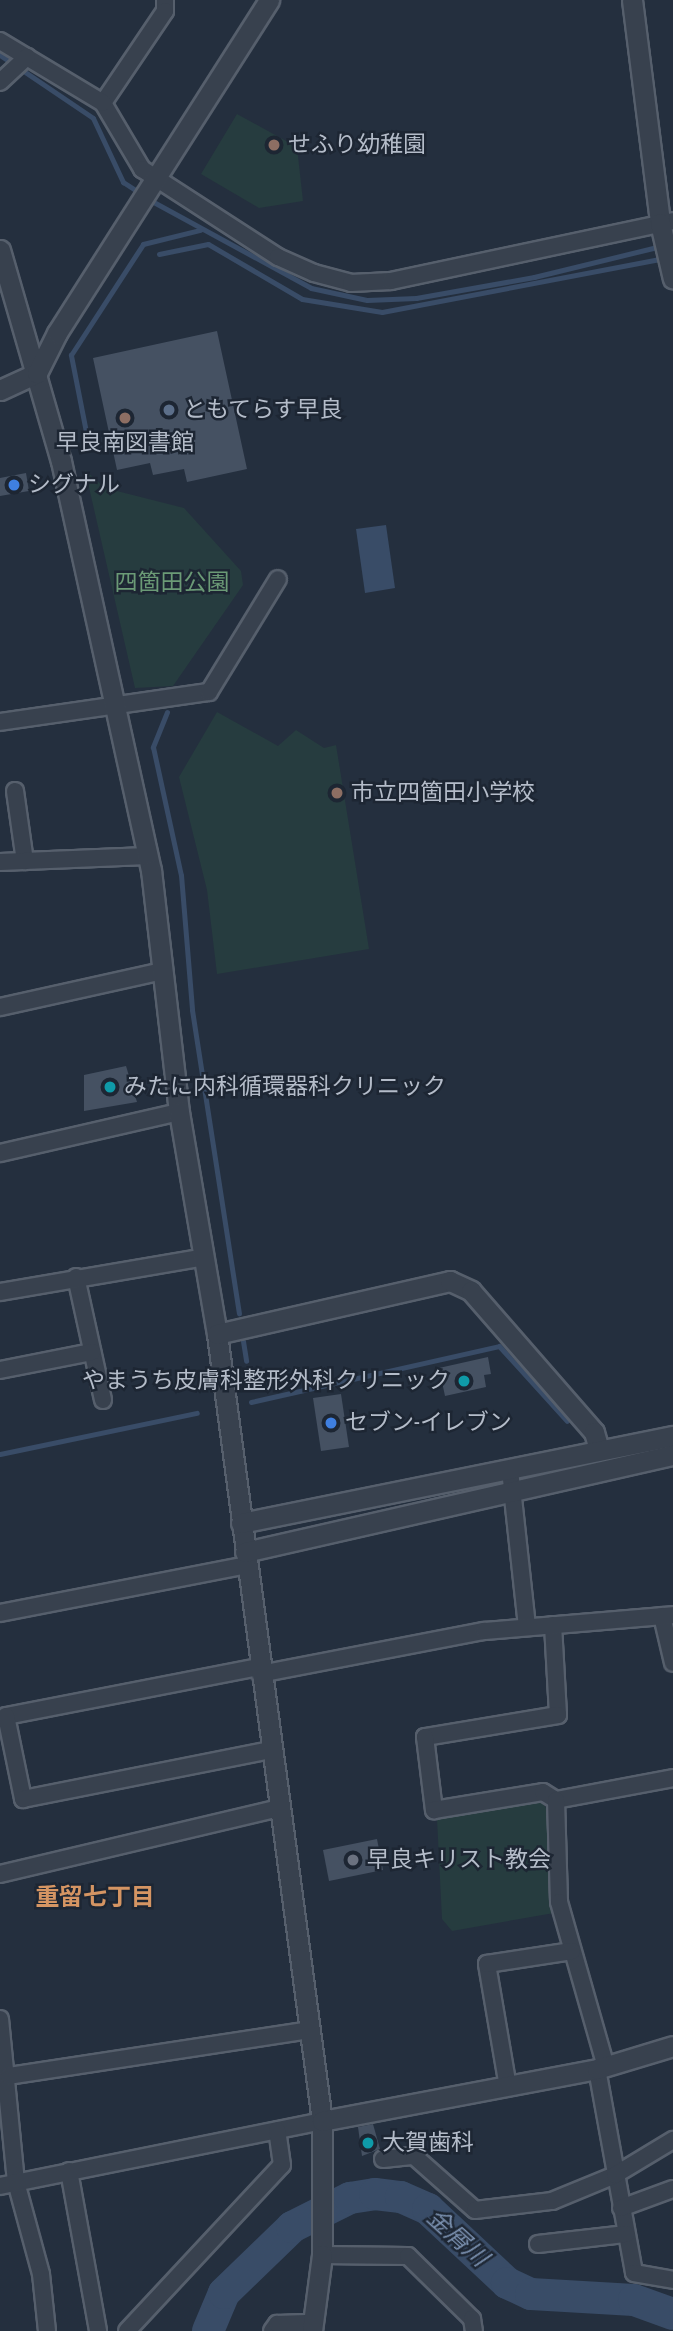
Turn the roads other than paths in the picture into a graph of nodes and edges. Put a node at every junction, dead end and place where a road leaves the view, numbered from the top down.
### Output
1 (165, 0) edge
2 (269, 0) edge
3 (632, 0) edge
4 (0, 41) edge
5 (27, 57) junction
6 (0, 82) edge
7 (103, 103) junction
8 (156, 185) junction
9 (665, 226) edge
10 (1, 258) edge
11 (672, 274) edge
12 (37, 373) junction
13 (0, 390) edge
14 (278, 579) dead end
15 (114, 705) junction
16 (0, 722) edge
17 (15, 791) dead end
18 (148, 856) junction
19 (25, 860) junction
20 (0, 862) edge
21 (162, 971) junction
22 (0, 1007) edge
23 (179, 1112) junction
24 (0, 1153) edge
25 (204, 1257) junction
26 (76, 1278) junction
27 (0, 1292) edge
28 (217, 1334) junction
29 (92, 1352) junction
30 (0, 1370) edge
31 (103, 1400) dead end
32 (673, 1436) edge
33 (599, 1450) junction
34 (673, 1455) edge
35 (510, 1470) junction
36 (512, 1491) junction
37 (241, 1522) junction
38 (245, 1558) junction
39 (0, 1613) edge
40 (668, 1616) edge
41 (552, 1625) junction
42 (527, 1627) junction
43 (673, 1663) edge
44 (260, 1670) junction
45 (271, 1750) junction
46 (673, 1778) edge
47 (556, 1800) junction
48 (279, 1808) junction
49 (0, 1874) edge
50 (572, 1951) junction
51 (0, 2019) edge
52 (309, 2030) junction
53 (673, 2046) edge
54 (601, 2068) junction
55 (9, 2076) junction
56 (508, 2087) junction
57 (322, 2121) junction
58 (277, 2130) junction
59 (673, 2140) edge
60 (383, 2159) dead end
61 (69, 2171) junction
62 (615, 2175) junction
63 (8, 2184) edge
64 (673, 2189) edge
65 (621, 2208) junction
66 (626, 2234) junction
67 (538, 2244) dead end
68 (322, 2255) junction
69 (673, 2280) edge
70 (313, 2327) edge
71 (47, 2331) edge
72 (98, 2331) edge
73 (127, 2331) edge
74 (272, 2331) edge
75 (474, 2331) edge

1 - 7 street
2 - 8 street
3 - 9 street
4 - 5 street
5 - 6 street
5 - 7 street
7 - 8 street
8 - 9 street
8 - 12 street
9 - 11 street
10 - 12 street
12 - 13 street
12 - 15 street
14 - 15 street
15 - 16 street
15 - 18 street
17 - 19 street
18 - 19 street
18 - 21 street
19 - 20 street
21 - 22 street
21 - 23 street
23 - 24 street
23 - 25 street
25 - 26 street
25 - 28 street
26 - 27 street
26 - 29 street
28 - 33 street
28 - 37 street
29 - 30 street
29 - 31 street
32 - 33 street
33 - 35 street
34 - 36 street
35 - 36 street
35 - 37 street
36 - 38 street
36 - 42 street
37 - 38 street
38 - 39 street
38 - 44 street
40 - 41 street
40 - 43 street
41 - 42 street
41 - 47 street
42 - 44 street
44 - 45 street
44 - 45 street
45 - 48 street
46 - 47 street
47 - 50 street
48 - 49 street
48 - 52 street
50 - 54 street
50 - 56 street
51 - 55 street
52 - 55 street
52 - 57 street
53 - 54 street
54 - 56 street
54 - 62 street
55 - 63 street
56 - 57 street
57 - 58 street
57 - 68 street
58 - 61 street
58 - 73 street
59 - 62 street
60 - 62 street
61 - 63 street
61 - 72 street
62 - 65 street
63 - 71 street
64 - 65 street
65 - 66 street
66 - 67 street
66 - 69 street
68 - 70 street
68 - 75 street
70 - 74 street

